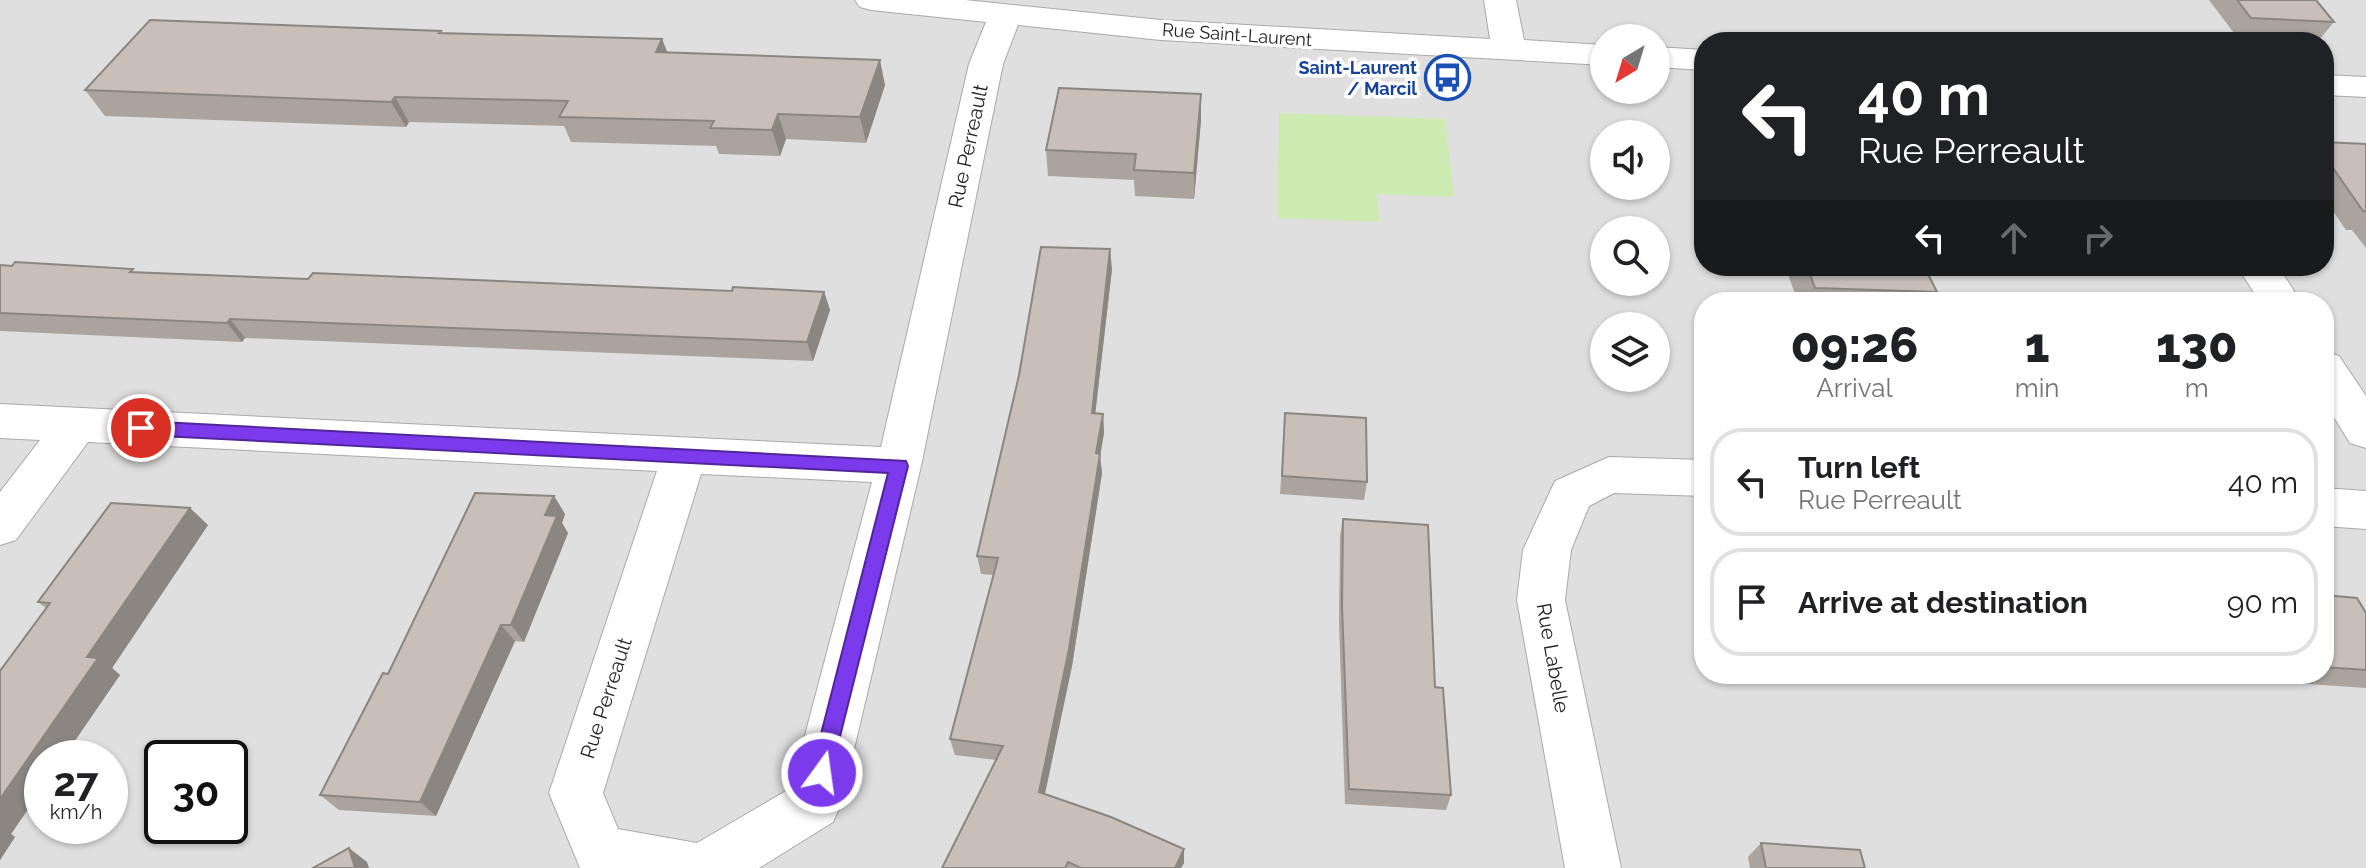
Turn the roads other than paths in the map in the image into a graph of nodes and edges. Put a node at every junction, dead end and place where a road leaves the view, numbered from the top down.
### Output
1 (871, 0) edge
2 (1500, 0) edge
3 (1005, 16) junction
4 (1509, 50) junction
5 (1590, 54) edge
6 (1670, 58) edge
7 (1694, 59) edge
8 (2334, 85) edge
9 (2366, 87) edge
10 (2334, 382) edge
11 (0, 421) edge
12 (77, 425) junction
13 (2366, 431) edge
14 (684, 456) junction
15 (899, 466) junction
16 (1694, 478) edge
17 (2334, 508) edge
18 (2366, 510) edge
19 (0, 526) edge
20 (689, 868) edge
21 (708, 868) edge
22 (1593, 868) edge

1 - 3 street, Rue Saint-Laurent
2 - 4 street
3 - 4 street, Rue Saint-Laurent
3 - 15 street, Rue Perreault
4 - 5 street, Rue Saint-Laurent
6 - 7 street
8 - 9 street
10 - 13 street
11 - 12 street
12 - 14 street
12 - 19 street
14 - 15 street
14 - 20 street, Rue Perreault
15 - 21 street, Rue Perreault
16 - 22 street, Rue Labelle
17 - 18 street

